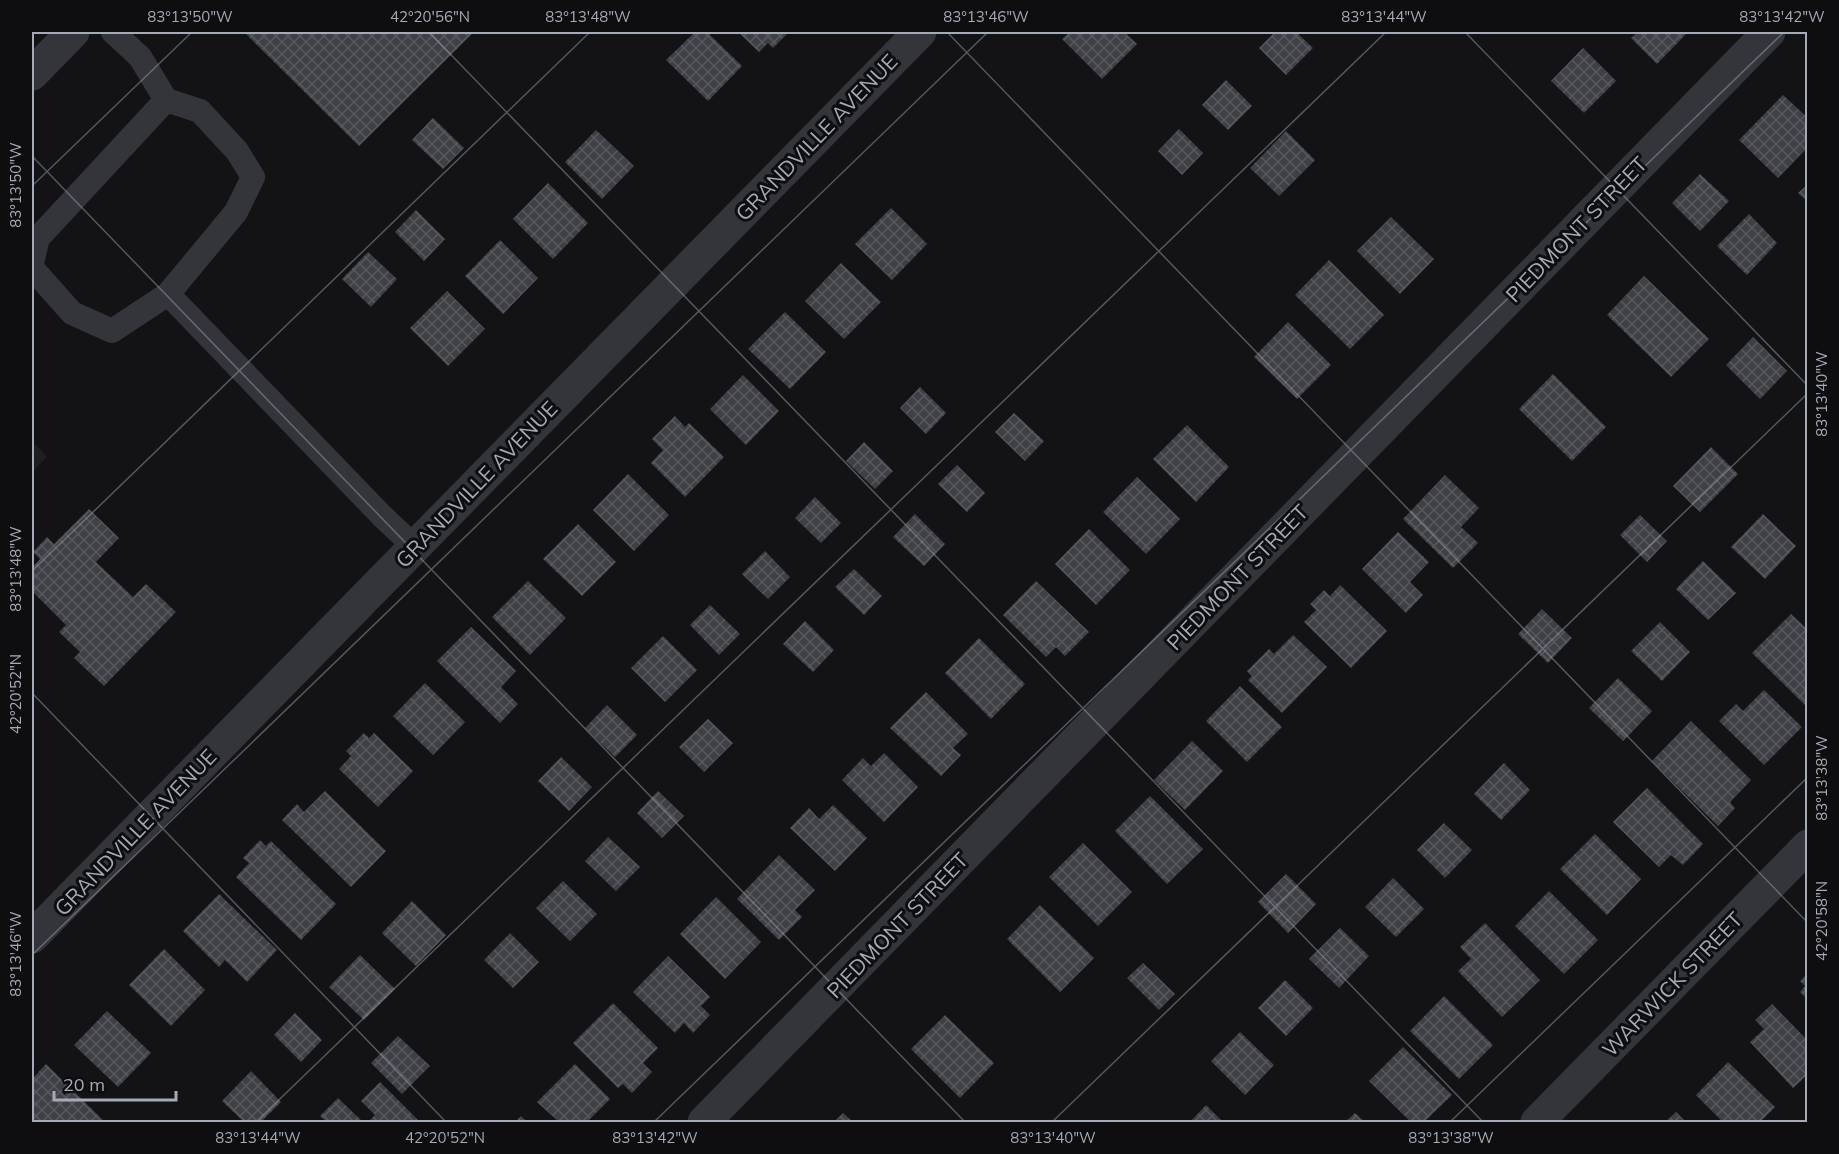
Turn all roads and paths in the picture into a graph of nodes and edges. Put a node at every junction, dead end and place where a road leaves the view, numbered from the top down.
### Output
1 (73, 32) edge
2 (113, 32) edge
3 (920, 32) edge
4 (1769, 32) edge
5 (32, 74) edge
6 (166, 100) junction
7 (35, 234) edge
8 (32, 263) edge
9 (32, 268) edge
10 (168, 294) junction
11 (415, 547) junction
12 (1808, 846) edge
13 (32, 938) edge
14 (704, 1122) edge
15 (1537, 1122) edge

1 - 5 street
2 - 6 lane
3 - 11 street, GRANDVILLE AVENUE
4 - 14 street, PIEDMONT STREET
6 - 7 lane
6 - 10 lane
7 - 8 lane
9 - 10 lane
10 - 11 lane
11 - 13 street, GRANDVILLE AVENUE
12 - 15 street, WARWICK STREET

